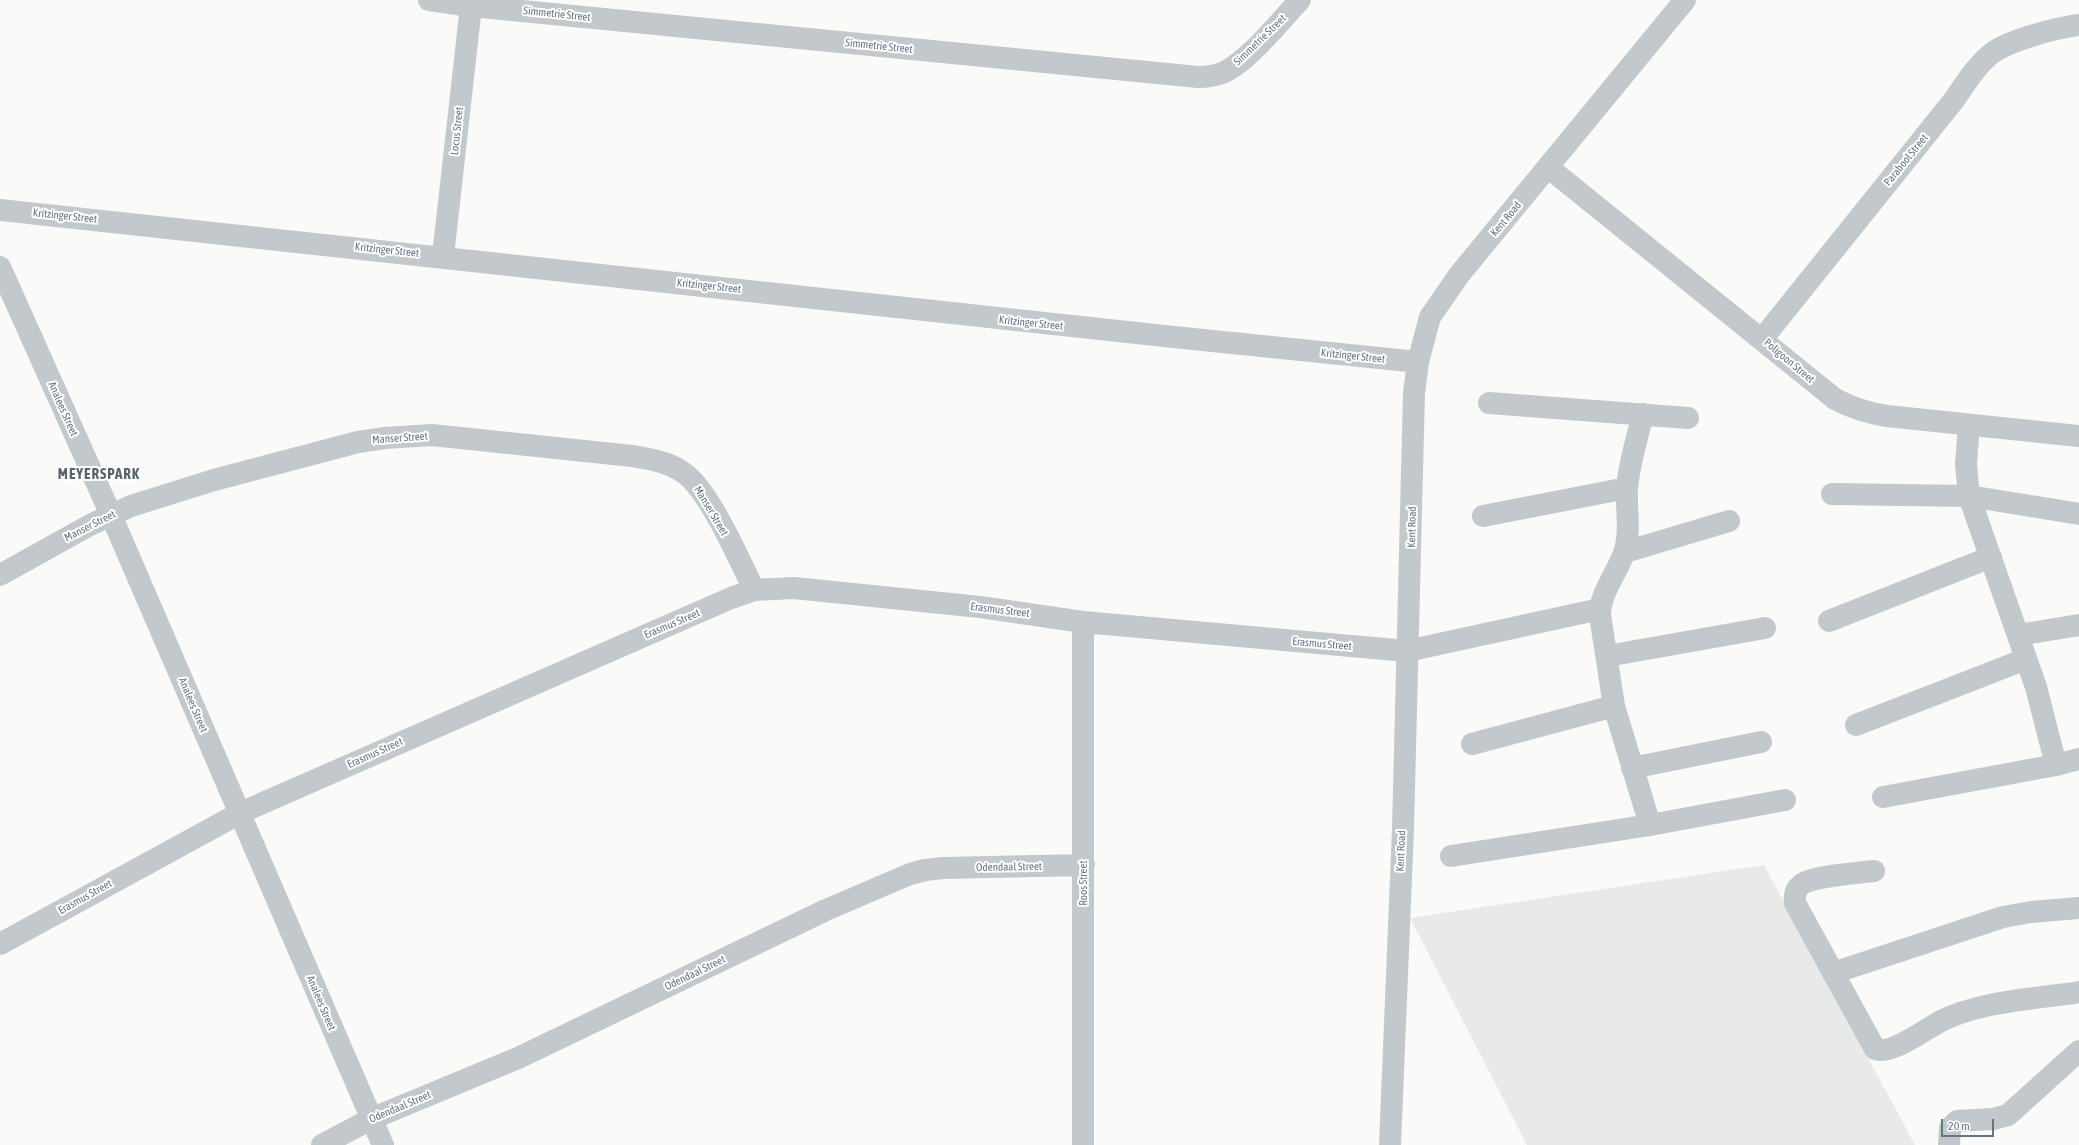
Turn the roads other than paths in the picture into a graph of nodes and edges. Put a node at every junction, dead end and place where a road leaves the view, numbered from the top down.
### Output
1 (429, 0) edge
2 (1300, 0) edge
3 (1685, 0) edge
4 (471, 6) junction
5 (2079, 25) edge
6 (1549, 168) junction
7 (0, 210) edge
8 (443, 256) junction
9 (0, 267) edge
10 (1763, 338) junction
11 (1418, 362) junction
12 (1489, 403) dead end
13 (1643, 414) junction
14 (1688, 418) dead end
15 (1969, 425) junction
16 (2079, 436) edge
17 (1627, 488) junction
18 (1832, 494) dead end
19 (1969, 496) junction
20 (2079, 514) edge
21 (110, 515) junction
22 (1483, 516) dead end
23 (1729, 521) dead end
24 (1624, 552) junction
25 (1991, 557) junction
26 (0, 575) edge
27 (754, 590) junction
28 (1600, 609) junction
29 (1828, 621) dead end
30 (1083, 622) junction
31 (2079, 625) edge
32 (1765, 628) dead end
33 (2018, 635) junction
34 (1407, 651) junction
35 (1607, 656) junction
36 (2026, 658) junction
37 (1614, 706) junction
38 (1856, 725) dead end
39 (1761, 742) dead end
40 (1472, 744) dead end
41 (2079, 759) edge
42 (2056, 765) junction
43 (1632, 768) junction
44 (1883, 797) dead end
45 (1785, 800) dead end
46 (240, 813) junction
47 (1650, 825) junction
48 (1451, 856) dead end
49 (1084, 865) junction
50 (1874, 871) dead end
51 (2079, 908) edge
52 (0, 944) edge
53 (1833, 973) junction
54 (2079, 992) edge
55 (2079, 1051) edge
56 (371, 1119) junction
57 (322, 1145) edge
58 (383, 1145) edge
59 (1083, 1145) edge
60 (1390, 1145) edge
61 (1949, 1145) edge

1 - 4 street, Simmetrie Street
2 - 4 street, Simmetrie Street
3 - 6 street, Kent Road
4 - 8 street, Locus Street
5 - 10 street, Parabool Street
6 - 10 street, Poligoon Street
6 - 11 street, Kent Road
7 - 8 street, Kritzinger Street
8 - 11 street, Kritzinger Street
9 - 21 street, Analees Street
10 - 15 street, Poligoon Street
11 - 34 street, Kent Road
12 - 13 street
13 - 14 street
13 - 17 street
15 - 16 street, Poligoon Street
15 - 19 street
17 - 22 street
17 - 24 street
18 - 19 street
19 - 20 street
19 - 25 street
21 - 26 street, Manser Street
21 - 27 street, Manser Street
21 - 46 street, Analees Street
23 - 24 street
24 - 28 street
25 - 29 street
25 - 33 street
27 - 30 street, Erasmus Street
27 - 46 street, Erasmus Street
28 - 34 street, Erasmus Street
28 - 35 street
30 - 34 street, Erasmus Street
30 - 49 street, Roos Street
31 - 33 street
32 - 35 street
33 - 36 street
34 - 60 street, Kent Road
35 - 37 street
36 - 38 street
36 - 42 street
37 - 40 street
37 - 43 street
39 - 43 street
41 - 42 street
42 - 44 street
43 - 47 street
45 - 47 street
46 - 52 street, Erasmus Street
46 - 56 street, Analees Street
47 - 48 street
49 - 56 street, Odendaal Street
49 - 59 street, Roos Street
50 - 53 street
51 - 53 street
53 - 54 street
55 - 61 street
56 - 57 street, Odendaal Street
56 - 58 street, Analees Street

